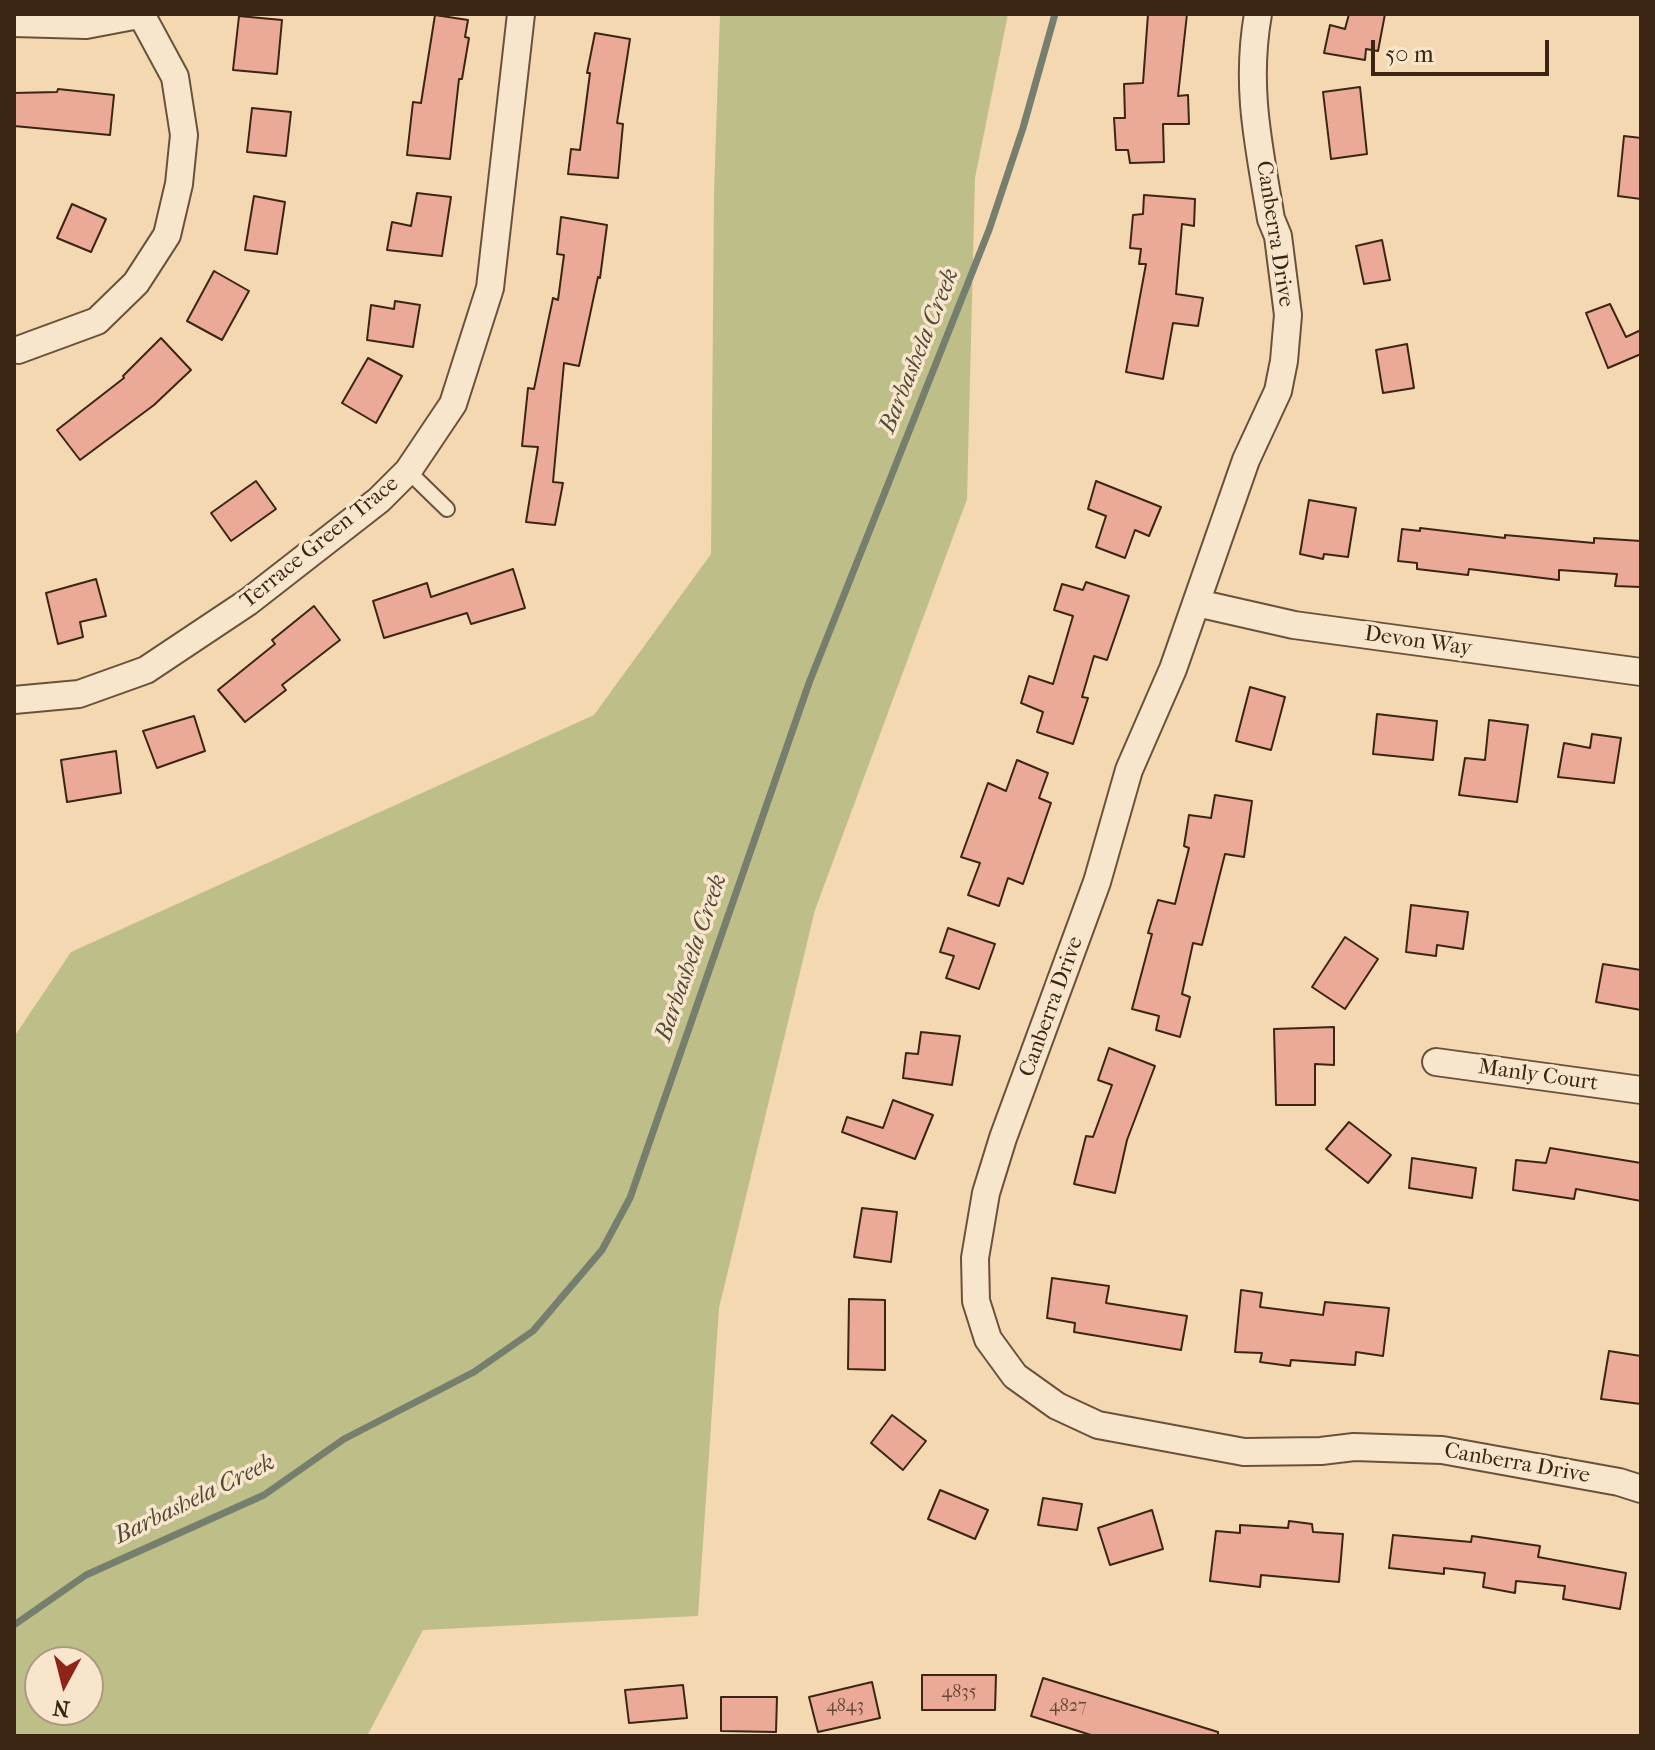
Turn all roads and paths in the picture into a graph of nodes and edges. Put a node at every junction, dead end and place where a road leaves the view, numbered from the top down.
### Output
1 (521, 14) edge
2 (1258, 14) edge
3 (143, 15) edge
4 (14, 23) edge
5 (18, 350) dead end
6 (408, 471) junction
7 (447, 509) dead end
8 (1197, 603) junction
9 (1641, 672) edge
10 (14, 700) edge
11 (1436, 1062) dead end
12 (1641, 1090) edge
13 (1641, 1489) edge

1 - 6 street, Terrace Green Trace
2 - 8 street, Canberra Drive
3 - 4 street
3 - 5 street
6 - 7 lane
6 - 10 street, Terrace Green Trace
8 - 9 street, Devon Way
8 - 13 street, Canberra Drive
11 - 12 street, Manly Court

